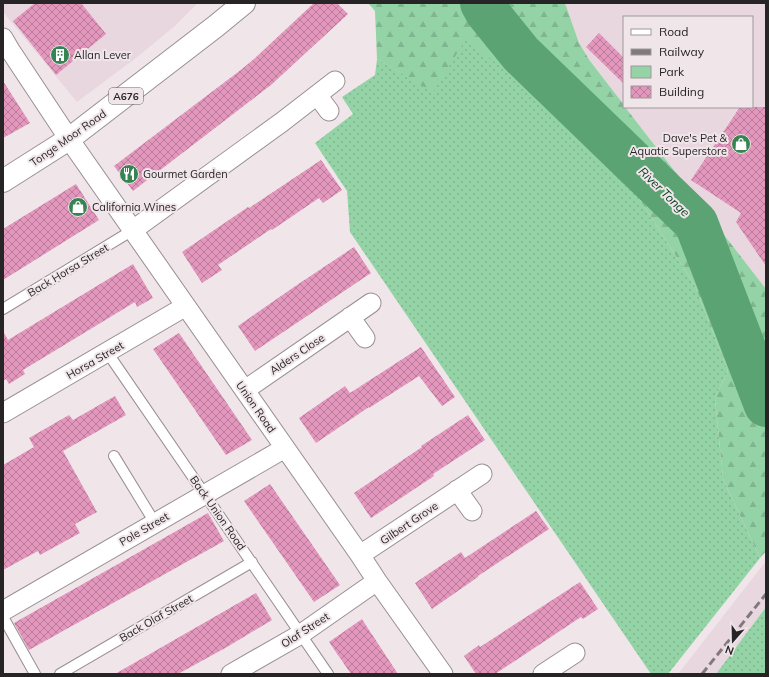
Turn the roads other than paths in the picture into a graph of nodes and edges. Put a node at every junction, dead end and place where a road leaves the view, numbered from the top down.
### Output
1 (244, 3) edge
2 (5, 47) edge
3 (335, 81) dead end
4 (317, 96) junction
5 (329, 111) dead end
6 (69, 139) junction
7 (3, 181) edge
8 (132, 230) junction
9 (371, 303) dead end
10 (186, 306) junction
11 (3, 309) edge
12 (350, 317) junction
13 (365, 338) dead end
14 (107, 352) junction
15 (245, 390) junction
16 (6, 409) edge
17 (285, 448) junction
18 (114, 456) dead end
19 (482, 474) dead end
20 (457, 490) junction
21 (205, 494) junction
22 (472, 511) dead end
23 (156, 522) junction
24 (360, 555) junction
25 (252, 562) junction
26 (376, 581) junction
27 (3, 611) edge
28 (3, 617) edge
29 (301, 634) junction
30 (575, 653) dead end
31 (562, 669) edge
32 (35, 674) edge
33 (60, 674) edge
34 (231, 674) edge
35 (328, 674) edge
36 (443, 674) edge
37 (543, 674) edge

1 - 6 main road, Tonge Moor Road / A676
2 - 6 street, Union Road
3 - 4 street
4 - 5 street
4 - 8 street
6 - 7 main road, Tonge Moor Road / A676
6 - 8 street, Union Road
8 - 10 street, Union Road
8 - 11 lane, Back Horsa Street
9 - 12 street, Alders Close
10 - 14 street, Horsa Street
10 - 15 street, Union Road
12 - 13 street
12 - 15 street, Alders Close
14 - 16 street, Horsa Street
14 - 21 lane, Back Union Road
15 - 17 street, Union Road
17 - 21 street, Pole Street
17 - 24 street, Union Road
18 - 23 lane
19 - 20 street, Gilbert Grove
20 - 22 street
20 - 24 street, Gilbert Grove
21 - 23 street, Pole Street
21 - 25 lane, Back Union Road
23 - 27 street, Pole Street
24 - 26 street, Union Road
25 - 29 lane, Back Union Road
25 - 33 lane, Back Olaf Street
26 - 29 street, Olaf Street
26 - 36 street, Union Road
28 - 32 lane
29 - 34 street, Olaf Street
29 - 35 lane, Back Union Road
30 - 31 street
31 - 37 street

